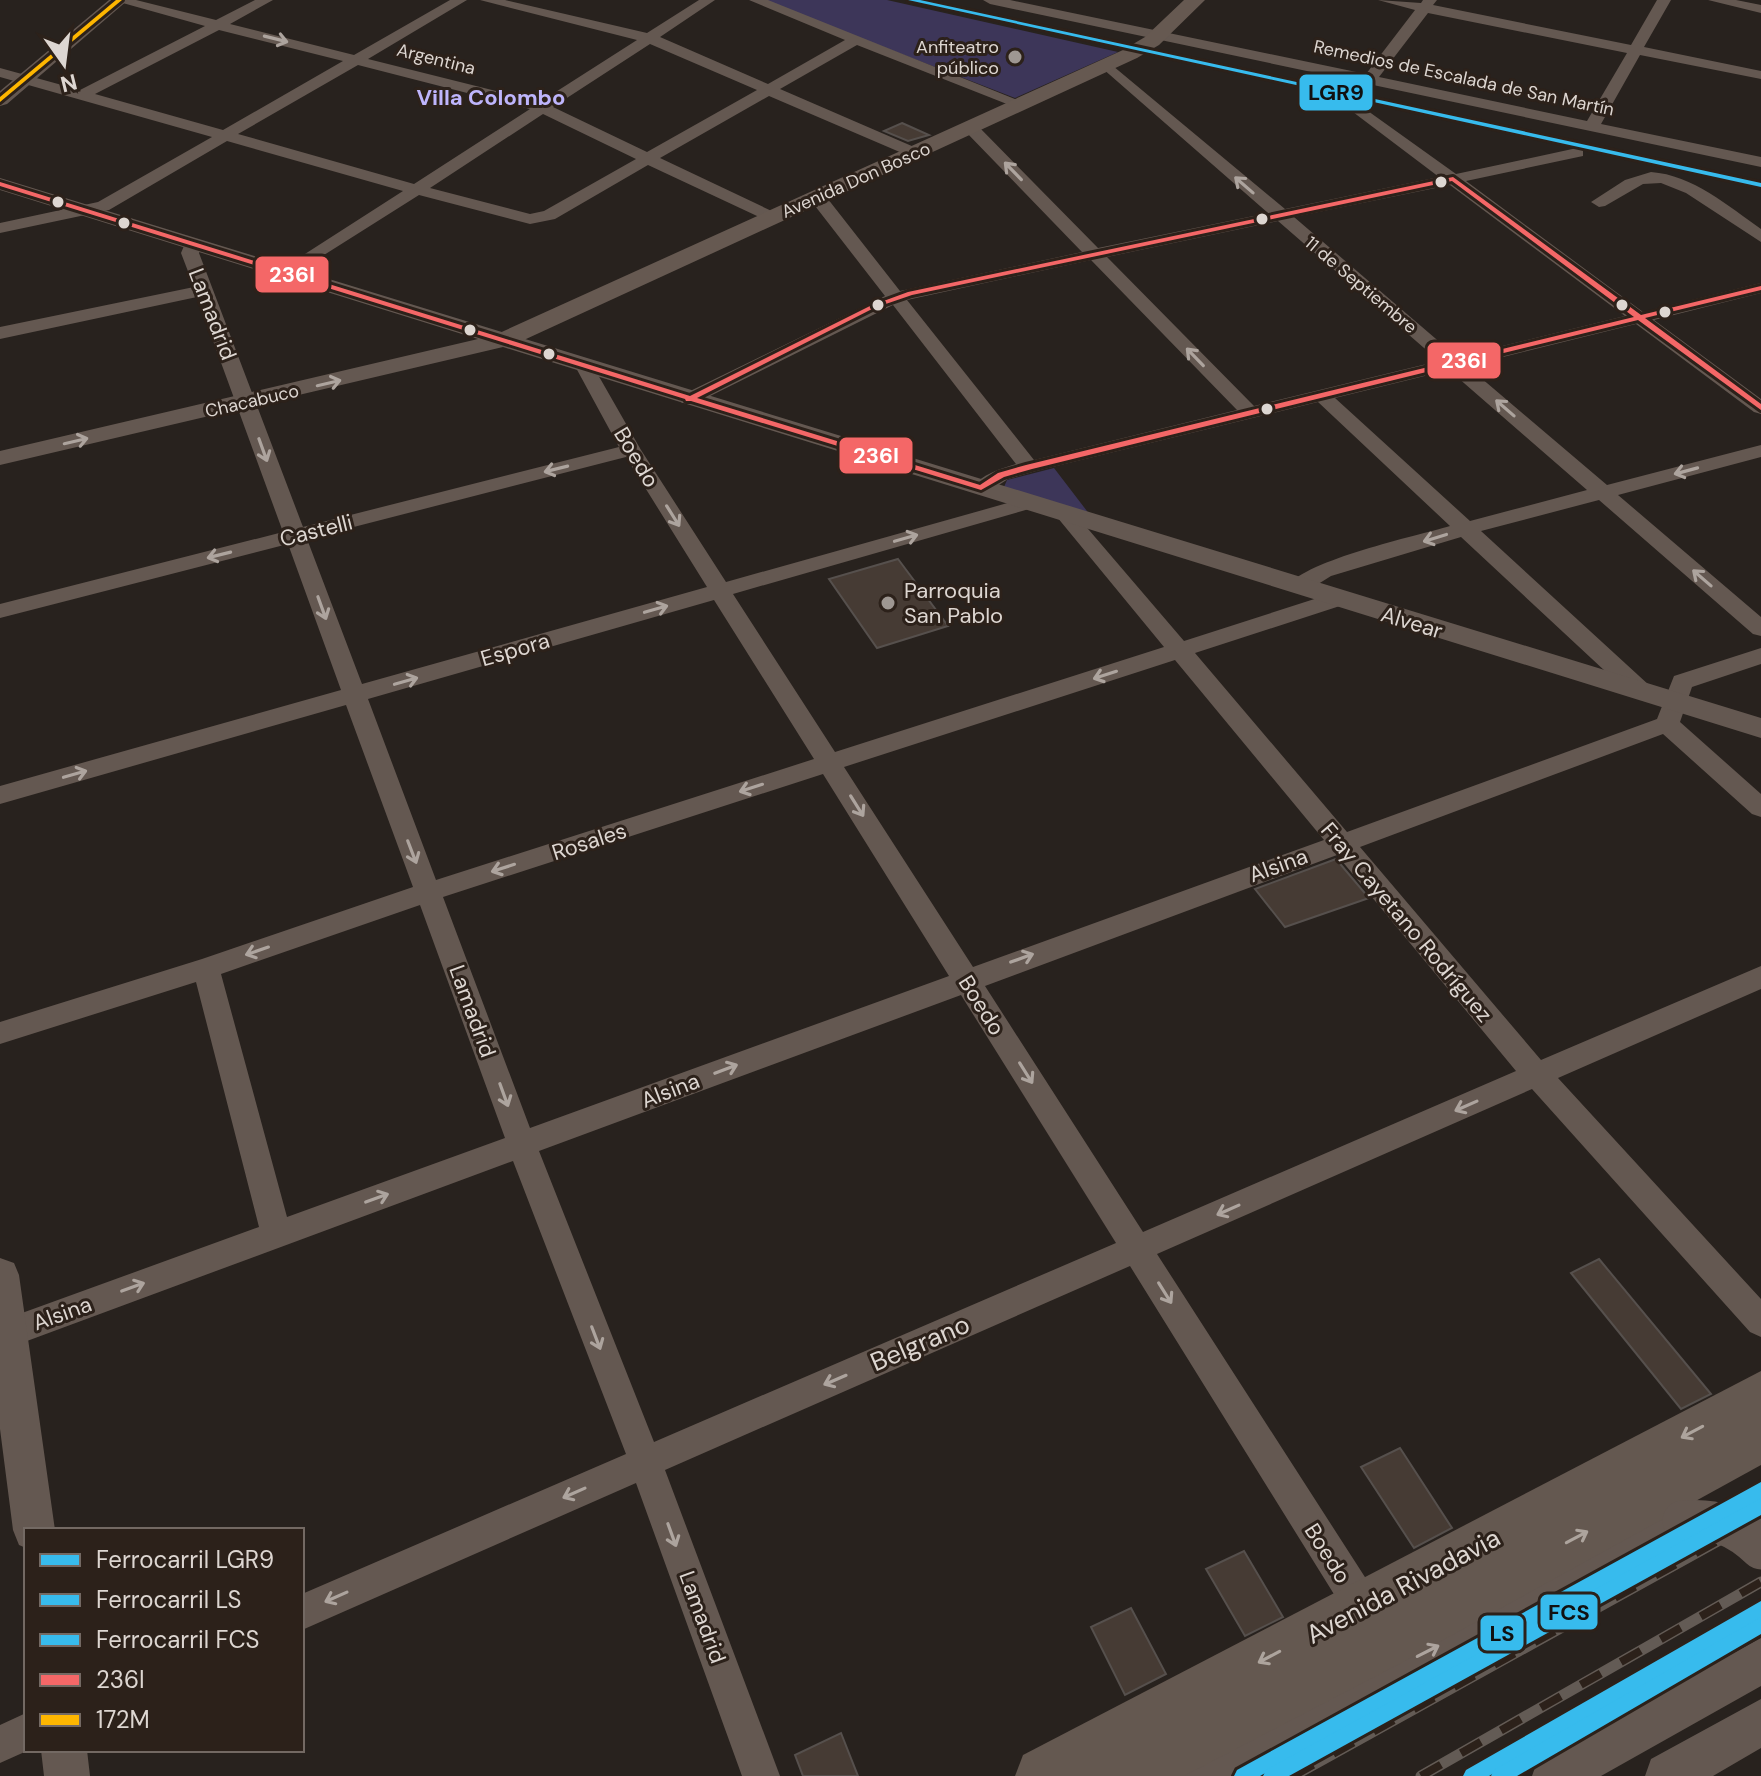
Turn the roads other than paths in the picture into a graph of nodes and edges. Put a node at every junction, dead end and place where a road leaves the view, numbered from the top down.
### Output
1 (119, 0) edge
2 (266, 0) edge
3 (460, 0) edge
4 (487, 0) edge
5 (708, 0) edge
6 (756, 0) edge
7 (990, 0) edge
8 (1195, 0) edge
9 (1385, 0) edge
10 (1664, 0) edge
11 (1715, 0) edge
12 (1427, 4) edge
13 (1761, 9) edge
14 (219, 24) junction
15 (1157, 36) junction
16 (649, 38) junction
17 (854, 41) junction
18 (1636, 49) junction
19 (358, 60) junction
20 (1107, 65) junction
21 (0, 72) edge
22 (1761, 75) edge
23 (24, 79) junction
24 (1370, 79) junction
25 (770, 90) junction
26 (84, 94) junction
27 (0, 100) edge
28 (1022, 105) junction
29 (1354, 106) dead end
30 (540, 107) junction
31 (1592, 126) junction
32 (971, 128) junction
33 (226, 135) junction
34 (915, 153) junction
35 (1577, 153) dead end
36 (648, 159) junction
37 (1761, 162) edge
38 (1453, 179) junction
39 (0, 184) edge
40 (414, 189) junction
41 (818, 198) junction
42 (1599, 202) dead end
43 (88, 211) junction
44 (1278, 215) junction
45 (772, 218) junction
46 (0, 228) edge
47 (1761, 237) edge
48 (192, 245) junction
49 (1095, 255) junction
50 (286, 274) junction
51 (1761, 288) edge
52 (204, 290) junction
53 (897, 298) junction
54 (1640, 317) junction
55 (0, 333) edge
56 (504, 340) junction
57 (1453, 363) junction
58 (584, 366) junction
59 (1321, 395) junction
60 (689, 399) junction
61 (246, 403) junction
62 (1761, 408) edge
63 (1250, 413) junction
64 (631, 450) junction
65 (1761, 451) edge
66 (0, 458) edge
67 (1029, 467) junction
68 (981, 488) junction
69 (1603, 493) junction
70 (1029, 503) junction
71 (1064, 513) junction
72 (1467, 528) junction
73 (295, 535) junction
74 (1299, 586) junction
75 (720, 590) junction
76 (1338, 599) junction
77 (0, 611) edge
78 (1761, 629) edge
79 (1179, 651) junction
80 (1761, 656) edge
81 (1642, 692) junction
82 (354, 696) junction
83 (1671, 713) junction
84 (1761, 728) edge
85 (829, 763) junction
86 (0, 795) edge
87 (1761, 808) edge
88 (1339, 842) junction
89 (429, 892) junction
90 (206, 968) junction
91 (1761, 977) edge
92 (966, 979) junction
93 (0, 1033) edge
94 (1537, 1075) junction
95 (522, 1145) junction
96 (276, 1235) junction
97 (1137, 1250) junction
98 (0, 1275) edge
99 (1761, 1322) edge
100 (4, 1334) edge
101 (1761, 1395) edge
102 (1761, 1437) edge
103 (645, 1461) junction
104 (34, 1528) edge
105 (1761, 1549) edge
106 (304, 1611) edge
107 (1374, 1624) junction
108 (1761, 1661) edge
109 (1761, 1722) edge
110 (24, 1733) edge
111 (0, 1744) edge
112 (64, 1752) edge
113 (1715, 1765) edge
114 (67, 1776) edge
115 (761, 1776) edge
116 (1044, 1776) edge
117 (1123, 1776) edge
118 (1184, 1776) edge
119 (1555, 1776) edge
120 (1668, 1776) edge

1 - 14 street, Argentina
1 - 23 street
2 - 14 street
3 - 19 street
4 - 16 street
5 - 16 street
6 - 17 street
7 - 15 street, Remedios de Escalada de San Martín
8 - 15 main road, Avenida Don Bosco
9 - 12 street
10 - 18 street
11 - 13 street
12 - 18 street
12 - 24 street
14 -> 19 street, Argentina
14 - 26 street
15 - 20 main road, Avenida Don Bosco
15 - 24 street, Remedios de Escalada de San Martín
16 - 25 street
16 - 30 street
17 - 25 street
17 - 28 street
18 - 22 street
18 - 31 street
19 - 30 street, Argentina
19 - 33 street
20 - 28 main road, Avenida Don Bosco
44 -> 20 street, 11 de Septiembre
21 - 23 street
23 - 26 street
23 - 27 street
24 - 31 street, Remedios de Escalada de San Martín
25 - 34 street
25 - 36 street
26 - 33 street
28 - 32 main road, Avenida Don Bosco
29 - 38 street
30 - 36 street, Argentina
30 - 40 street
31 - 37 street, Remedios de Escalada de San Martín
32 - 34 main road, Avenida Don Bosco
49 -> 32 street
33 - 40 street
33 - 43 street
34 - 41 main road, Avenida Don Bosco
35 - 38 street
36 - 40 street
36 - 45 street, Argentina
38 - 44 street
38 - 54 street
39 - 43 street, Alvear
40 - 50 street
41 - 45 main road, Avenida Don Bosco
41 - 53 street
42 - 47 street
43 - 46 street
43 - 48 street, Alvear
44 - 49 street
44 - 57 street, 11 de Septiembre
45 - 56 main road, Avenida Don Bosco
48 - 50 street, Alvear
48 - 52 street, Lamadrid
49 - 53 street
63 -> 49 street
50 - 56 street, Alvear
51 - 54 street
52 - 55 street
52 - 61 street, Lamadrid
53 - 60 street
53 - 67 street
54 - 57 street
54 - 62 street
56 - 58 street, Alvear
61 -> 56 street, Chacabuco
57 - 59 street
69 -> 57 street, 11 de Septiembre
58 - 60 street, Alvear
58 - 64 street, Boedo
59 - 63 street
59 - 72 street
60 - 68 street, Alvear
66 -> 61 street, Chacabuco
61 -> 73 street, Lamadrid
63 - 67 street
64 -> 73 street, Castelli
64 -> 75 street, Boedo
65 -> 69 street
67 - 68 street
68 - 70 street, Alvear
69 - 72 street
78 -> 69 street, 11 de Septiembre
70 - 71 street, Alvear
75 -> 70 street, Espora
71 - 74 street, Alvear
71 - 79 street, Fray Cayetano Rodríguez
72 -> 74 street
72 - 81 street
73 -> 77 street, Castelli
73 -> 82 street, Lamadrid
74 - 76 street, Alvear
82 -> 75 street, Espora
75 - 85 street, Boedo
76 - 79 street, Rosales
76 - 81 street, Alvear
79 -> 85 street, Rosales
79 - 88 street, Fray Cayetano Rodríguez
80 - 83 street
81 - 83 street, Alvear
86 -> 82 street, Espora
82 -> 89 street, Lamadrid
83 - 84 street, Alvear
83 - 87 street
83 - 88 street, Alsina
85 -> 89 street, Rosales
85 -> 92 street, Boedo
92 -> 88 street, Alsina
88 - 94 street, Fray Cayetano Rodríguez
89 -> 90 street, Rosales
89 -> 95 street, Lamadrid
90 - 93 street, Rosales
90 - 96 street
91 - 94 street, Belgrano
95 -> 92 street, Alsina
92 -> 97 street, Boedo
94 -> 97 street, Belgrano
94 - 99 street, Fray Cayetano Rodríguez
96 -> 95 street, Alsina
95 -> 103 street, Lamadrid
100 -> 96 street, Alsina
97 -> 103 street, Belgrano
97 -> 107 street, Boedo
98 - 100 street
100 - 104 street
101 -> 107 main road, Avenida Rivadavia
107 -> 102 main road, Avenida Rivadavia
103 -> 106 street, Belgrano
103 -> 115 street, Lamadrid
118 -> 105 street, bridge
107 -> 116 main road, Avenida Rivadavia
107 - 117 main road, Avenida Rivadavia
108 - 119 street
109 - 113 street
110 - 111 street
112 - 114 street
113 - 120 street

